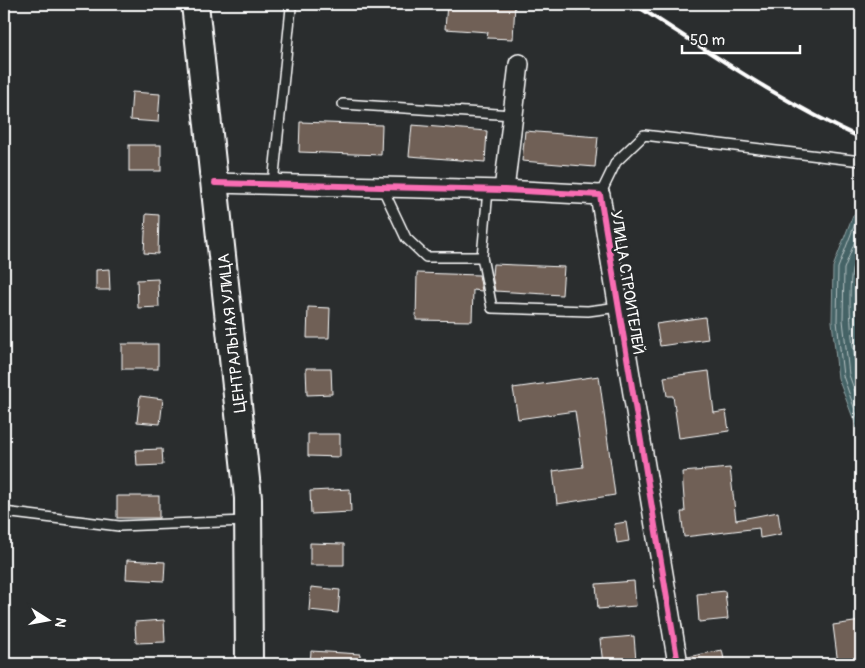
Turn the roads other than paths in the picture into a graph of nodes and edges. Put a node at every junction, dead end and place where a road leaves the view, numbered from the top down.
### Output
1 (195, 4) edge
2 (291, 8) dead end
3 (520, 64) dead end
4 (343, 104) dead end
5 (513, 115) junction
6 (861, 161) edge
7 (214, 183) junction
8 (273, 184) junction
9 (382, 187) junction
10 (496, 190) junction
11 (600, 195) junction
12 (482, 257) junction
13 (618, 307) junction
14 (4, 512) edge
15 (248, 521) junction
16 (249, 664) edge
17 (678, 664) edge

1 - 7 main road, ЦЕНТРАЛЬНАЯ УЛИЦА
2 - 8 lane
3 - 5 street
4 - 5 lane
5 - 10 street
6 - 11 lane
7 - 8 street, УЛИЦА СТРОИТЕЛЕЙ
7 - 15 main road, ЦЕНТРАЛЬНАЯ УЛИЦА
8 - 9 street, УЛИЦА СТРОИТЕЛЕЙ
9 - 10 street, УЛИЦА СТРОИТЕЛЕЙ
9 - 12 lane
10 - 11 street, УЛИЦА СТРОИТЕЛЕЙ
10 - 12 lane
11 - 13 street, УЛИЦА СТРОИТЕЛЕЙ
12 - 13 lane
13 - 17 street, УЛИЦА СТРОИТЕЛЕЙ
14 - 15 lane
15 - 16 main road, ЦЕНТРАЛЬНАЯ УЛИЦА

